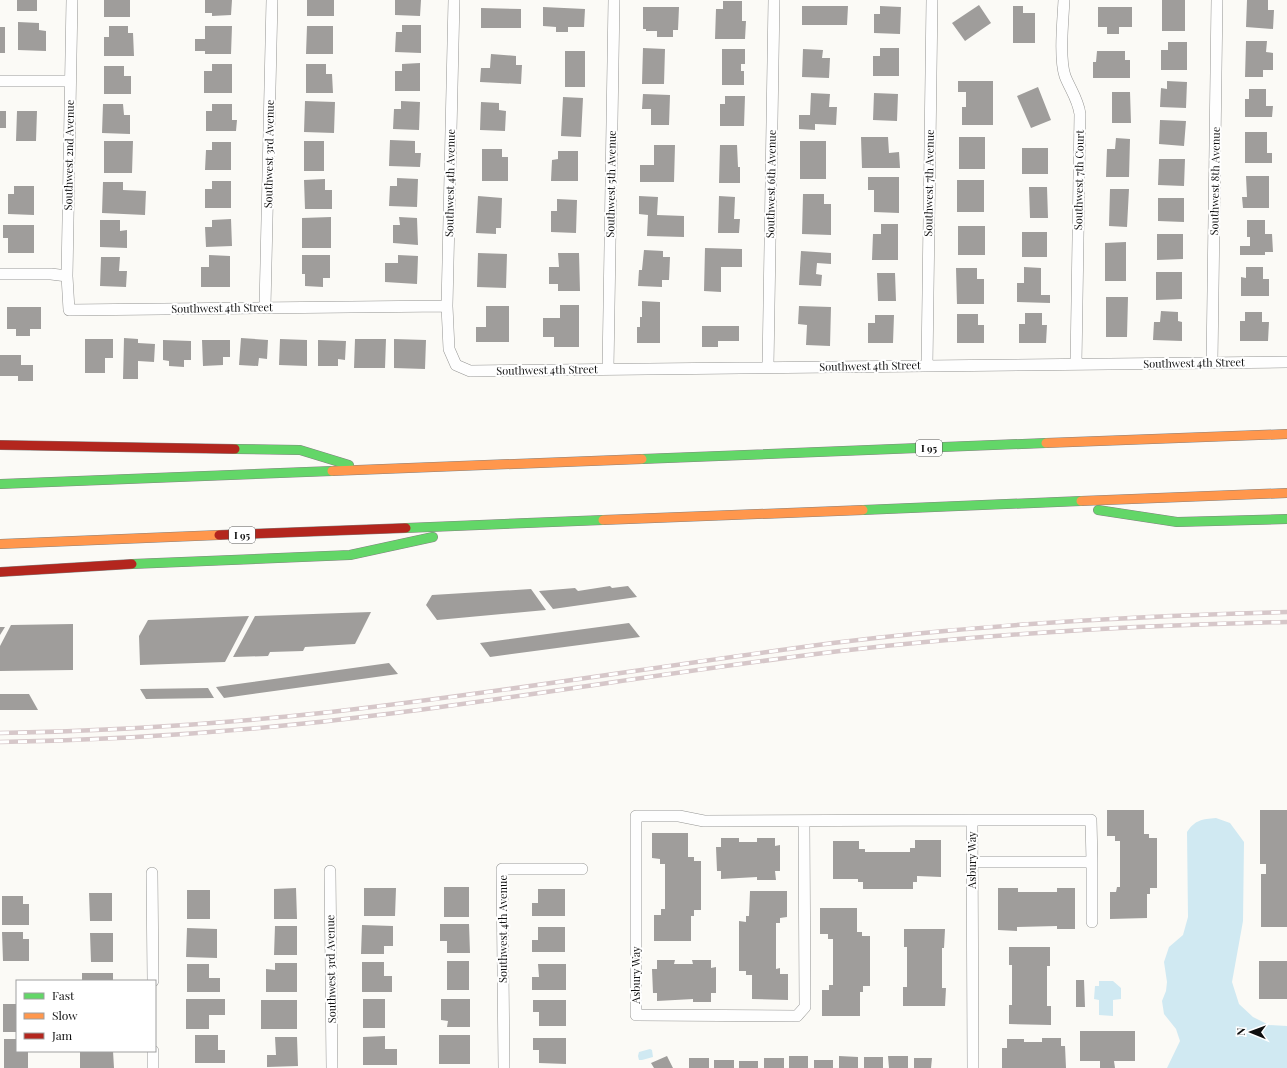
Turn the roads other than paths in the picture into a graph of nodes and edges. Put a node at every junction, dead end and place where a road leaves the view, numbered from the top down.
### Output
1 (72, 0) edge
2 (272, 0) edge
3 (454, 0) edge
4 (614, 0) edge
5 (774, 0) edge
6 (932, 0) edge
7 (1064, 0) edge
8 (1217, 0) edge
9 (0, 81) edge
10 (70, 81) junction
11 (0, 274) edge
12 (67, 276) junction
13 (447, 306) junction
14 (266, 307) junction
15 (69, 310) joint
16 (1287, 362) edge
17 (1212, 363) junction
18 (1076, 364) junction
19 (456, 365) joint
20 (927, 366) junction
21 (768, 367) junction
22 (608, 369) junction
23 (1287, 434) edge
24 (0, 446) edge
25 (365, 470) junction
26 (0, 484) edge
27 (1287, 493) edge
28 (1052, 502) junction
29 (1287, 518) edge
30 (485, 525) junction
31 (0, 544) edge
32 (0, 572) edge
33 (972, 820) junction
34 (804, 822) junction
35 (973, 862) junction
36 (1092, 862) junction
37 (582, 869) dead end
38 (330, 871) dead end
39 (152, 873) dead end
40 (1092, 922) dead end
41 (153, 980) edge
42 (153, 1052) edge
43 (153, 1068) edge
44 (332, 1068) edge
45 (504, 1068) edge
46 (973, 1068) edge

1 - 10 street, Southwest 2nd Avenue
2 - 14 street, Southwest 3rd Avenue
3 - 13 street, Southwest 4th Avenue
4 - 22 street, Southwest 5th Avenue
5 - 21 street, Southwest 6th Avenue
6 - 20 street, Southwest 7th Avenue
7 - 18 street, Southwest 7th Court
8 - 17 street, Southwest 8th Avenue
9 - 10 street
10 - 12 street, Southwest 2nd Avenue
11 - 12 street
12 - 15 street, Southwest 2nd Avenue
13 - 14 street, Southwest 4th Street
13 - 19 street, Southwest 4th Avenue
14 - 15 street, Southwest 4th Street
16 - 17 street, Southwest 4th Street
17 - 18 street, Southwest 4th Street
18 - 20 street, Southwest 4th Street
19 - 22 street, Southwest 4th Street
20 - 21 street, Southwest 4th Street
21 - 22 street, Southwest 4th Street
23 - 25 highway, I 95
24 - 25 highway
25 - 26 highway, I 95
27 - 28 highway, I 95
28 - 29 highway
28 - 30 highway, I 95
30 - 31 highway, I 95
30 - 32 highway
33 - 34 street, Asbury Way
33 - 35 street, Asbury Way
33 - 36 street
34 - 34 street, Asbury Way
35 - 36 street
35 - 46 street, Asbury Way
36 - 40 street
37 - 45 street, Southwest 4th Avenue
38 - 44 street, Southwest 3rd Avenue
39 - 41 street
42 - 43 street

